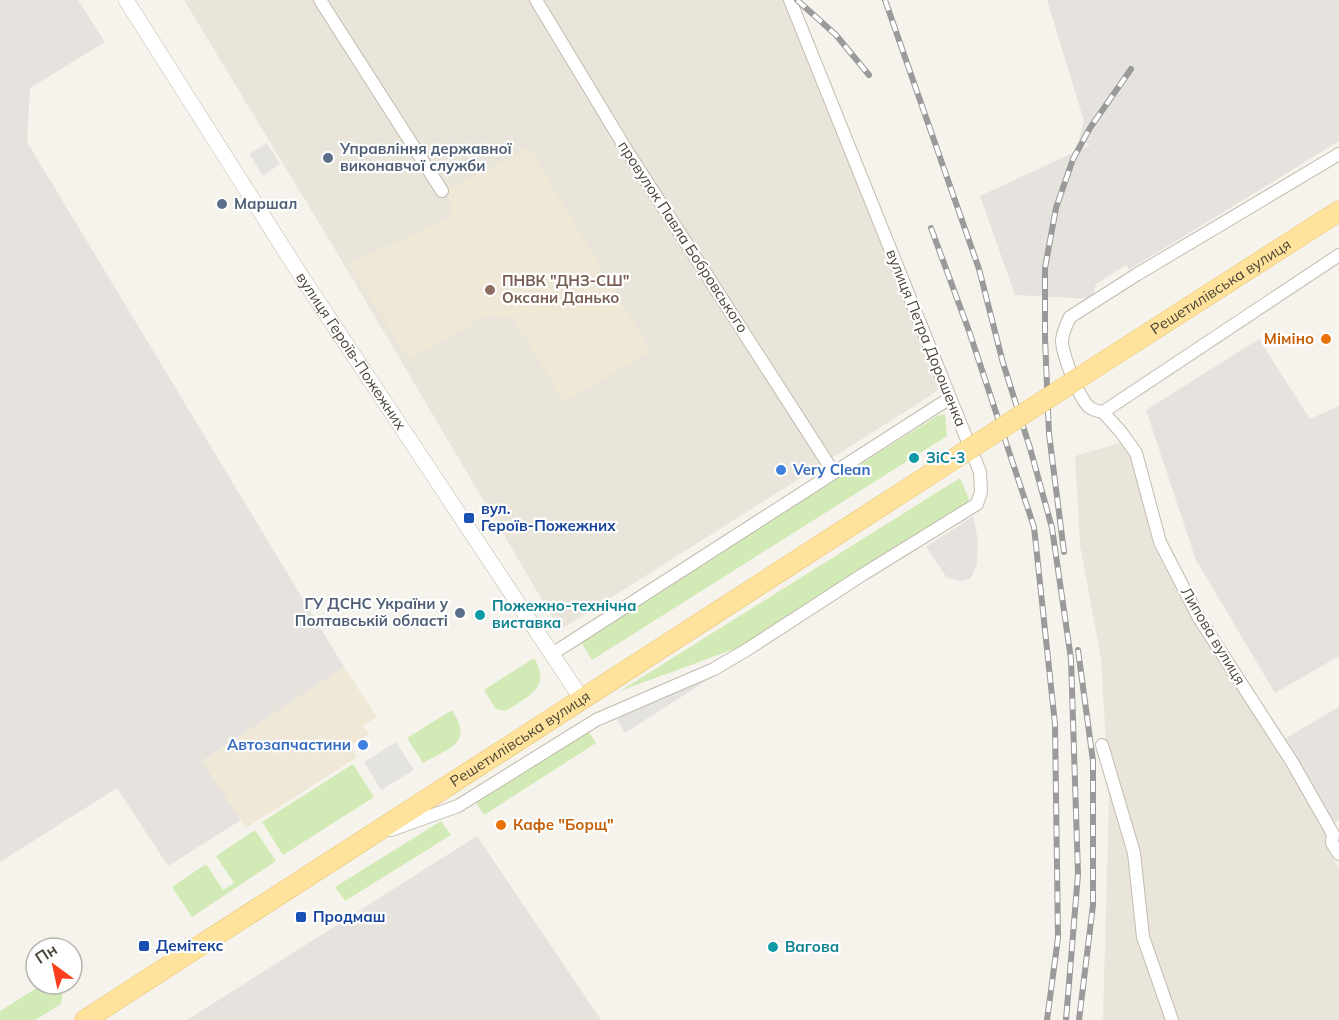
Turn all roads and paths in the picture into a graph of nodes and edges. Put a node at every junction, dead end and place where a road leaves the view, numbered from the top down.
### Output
1 (126, 0) edge
2 (320, 0) edge
3 (536, 0) edge
4 (790, 0) edge
5 (1339, 154) edge
6 (442, 191) dead end
7 (1339, 211) edge
8 (1339, 255) edge
9 (950, 399) junction
10 (1103, 412) junction
11 (834, 473) junction
12 (552, 654) junction
13 (581, 698) junction
14 (596, 720) junction
15 (1102, 745) dead end
16 (1336, 832) edge
17 (362, 841) junction
18 (1339, 854) edge
19 (86, 1020) edge
20 (1172, 1020) edge

1 - 12 street, вулиця Героїв-Пожежних
2 - 6 street
3 - 11 street, провулок Павла Бобровського
4 - 9 street, вулиця Петра Дорошенка
5 - 10 street, Липова вулиця
7 - 13 main road, Решетилівська вулиця, bridge
8 - 10 street
9 - 11 street
9 - 14 street, вулиця Петра Дорошенка
10 - 16 street, Липова вулиця
11 - 12 street
12 - 13 street, вулиця Героїв-Пожежних
13 - 14 street
13 - 17 main road, Решетилівська вулиця
14 - 17 street
15 - 20 street
16 - 18 street, Липова вулиця
17 - 19 main road, Решетилівська вулиця

